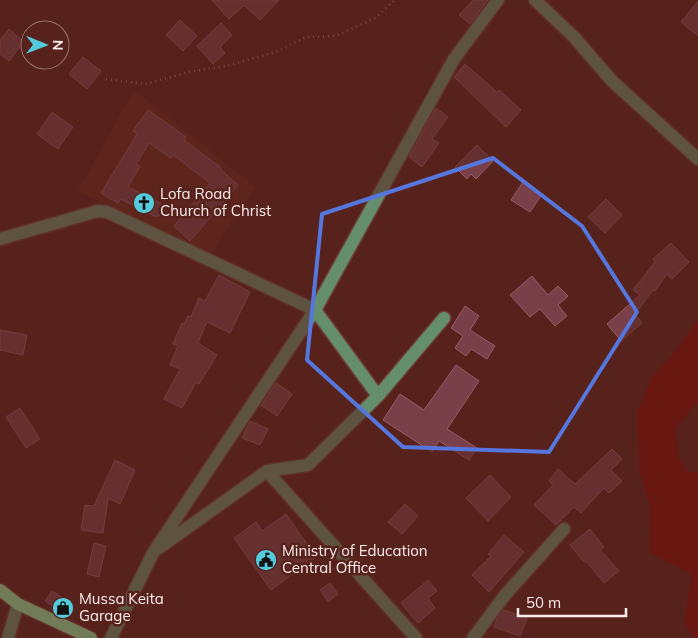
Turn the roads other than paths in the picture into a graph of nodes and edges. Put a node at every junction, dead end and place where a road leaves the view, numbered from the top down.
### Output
1 (498, 0) edge
2 (535, 0) edge
3 (698, 159) edge
4 (0, 239) edge
5 (315, 310) junction
6 (444, 318) dead end
7 (378, 396) junction
8 (267, 471) junction
9 (564, 530) dead end
10 (153, 552) junction
11 (0, 590) edge
12 (18, 604) junction
13 (8, 638) edge
14 (91, 638) edge
15 (112, 638) edge
16 (416, 638) edge
17 (473, 638) edge

1 - 5 street
2 - 3 street
4 - 5 street
5 - 7 street
5 - 10 street
6 - 7 street
7 - 8 street
8 - 10 street
8 - 16 street
9 - 17 street
10 - 15 street
11 - 12 main road
12 - 13 street
12 - 14 main road

